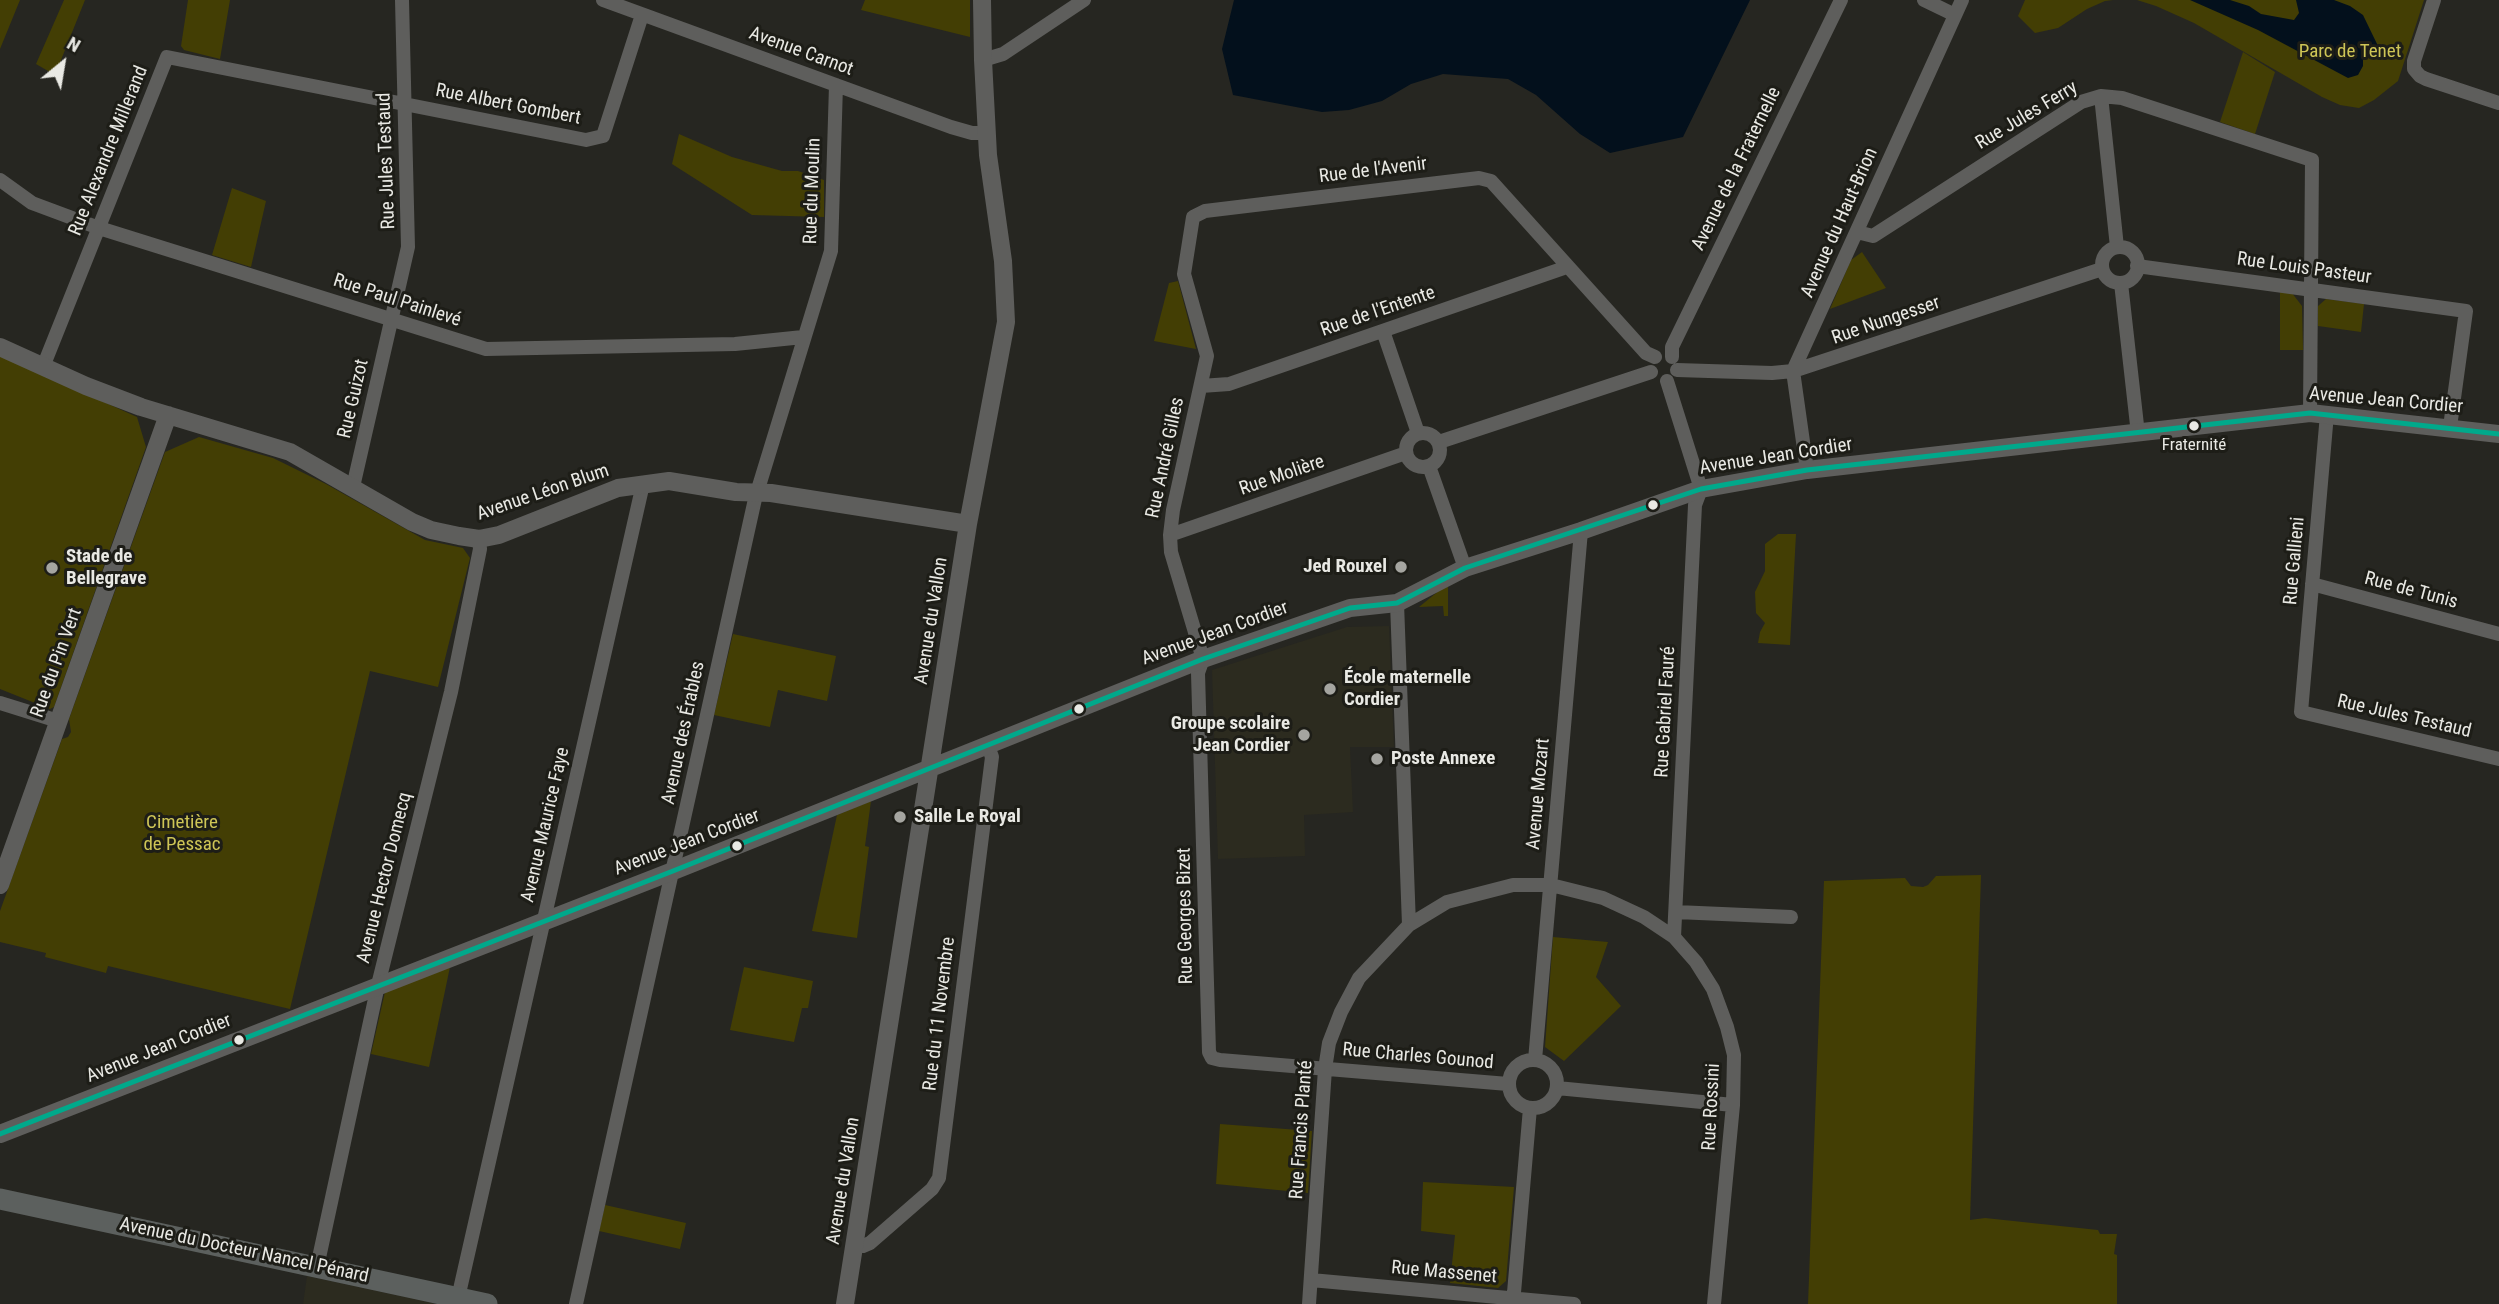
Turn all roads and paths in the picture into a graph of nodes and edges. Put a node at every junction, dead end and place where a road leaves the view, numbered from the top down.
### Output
1 (402, 0) edge
2 (603, 0) edge
3 (982, 0) edge
4 (1084, 0) edge
5 (1841, 0) edge
6 (1924, 0) edge
7 (1962, 0) edge
8 (2434, 0) edge
9 (642, 15) junction
10 (1955, 15) junction
11 (983, 60) junction
12 (836, 85) junction
13 (2101, 96) junction
14 (2499, 103) edge
15 (404, 104) junction
16 (987, 133) junction
17 (2312, 160) joint
18 (0, 180) edge
19 (99, 228) junction
20 (1857, 232) junction
21 (2117, 247) junction
22 (2137, 266) junction
23 (1567, 267) junction
24 (2102, 269) junction
25 (2121, 283) junction
26 (2310, 289) junction
27 (391, 319) junction
28 (1383, 331) junction
29 (803, 337) junction
30 (0, 347) edge
31 (1653, 365) junction
32 (43, 367) junction
33 (1672, 369) junction
34 (1794, 371) junction
35 (1201, 386) junction
36 (2318, 413) junction
37 (168, 415) junction
38 (2450, 427) junction
39 (1418, 433) junction
40 (2138, 434) junction
41 (2499, 434) edge
42 (1439, 442) junction
43 (1406, 453) junction
44 (1429, 466) junction
45 (1807, 470) junction
46 (643, 484) junction
47 (353, 487) junction
48 (1701, 489) junction
49 (757, 492) junction
50 (968, 524) junction
51 (1581, 531) junction
52 (1170, 535) junction
53 (479, 539) junction
54 (1465, 568) junction
55 (2312, 584) junction
56 (1397, 603) junction
57 (2499, 634) edge
58 (1203, 659) junction
59 (0, 703) edge
60 (2301, 712) joint
61 (58, 721) junction
62 (988, 746) junction
63 (2499, 759) edge
64 (930, 769) junction
65 (673, 871) junction
66 (0, 885) edge
67 (1551, 885) junction
68 (1676, 912) junction
69 (1791, 917) dead end
70 (544, 921) junction
71 (1409, 925) junction
72 (1674, 937) junction
73 (378, 985) junction
74 (1535, 1060) junction
75 (1325, 1069) junction
76 (1508, 1084) junction
77 (1557, 1088) junction
78 (1733, 1105) junction
79 (1530, 1108) junction
80 (0, 1134) edge
81 (0, 1199) edge
82 (855, 1245) junction
83 (317, 1267) junction
84 (1311, 1280) junction
85 (458, 1298) junction
86 (1513, 1301) edge
87 (487, 1304) edge
88 (576, 1304) edge
89 (845, 1304) edge
90 (1309, 1304) edge
91 (1574, 1304) edge
92 (1714, 1304) edge

1 - 15 street, Rue Jules Testaud
2 - 9 street, Avenue Carnot
3 - 11 street, Avenue du Vallon
4 - 11 street
5 - 33 street, Avenue de la Fraternelle
6 - 10 street
7 - 10 street, Avenue du Haut-Brion
8 - 14 street
9 - 12 street, Avenue Carnot
9 - 15 street, Rue Albert Gombert
10 - 20 street, Avenue du Haut-Brion
11 - 16 street, Avenue du Vallon
12 - 16 street, Avenue Carnot
12 - 29 street, Rue du Moulin
13 - 17 street, Rue Jules Ferry
13 - 20 street, Rue Jules Ferry
13 - 21 street
15 - 19 street, Rue Alexandre Millerand
15 - 27 street, Rue Jules Testaud
16 - 50 street, Avenue du Vallon
17 - 26 street, Rue Gallieni
18 - 19 street, Rue Paul Painlevé
19 - 27 street, Rue Paul Painlevé
19 - 32 street, Rue Alexandre Millerand
20 - 34 street, Avenue du Haut-Brion
21 - 22 street
21 - 24 street
22 - 25 street
22 - 26 street, Rue Louis Pasteur
23 - 28 street, Rue de l'Entente
23 - 31 street, Rue de l'Avenir
23 - 35 street, Rue de l'Avenir
24 - 25 street
24 - 34 street, Rue Nungesser
25 - 40 street
26 - 36 street, Rue Gallieni
26 - 38 street, Rue Louis Pasteur
27 - 29 street, Rue Paul Painlevé
27 - 47 street, Rue Guizot
28 - 35 street, Rue de l'Entente
28 - 39 street
29 - 49 street, Avenue des Érables
30 - 32 street, Avenue Léon Blum
31 - 33 street, Rue Nungesser
31 - 33 street, Rue de l'Avenir
31 - 42 street
32 - 37 street, Avenue Léon Blum
33 - 34 street, Rue Nungesser
33 - 48 street
34 - 45 street
35 - 52 street, Rue André Gilles
36 - 38 street, Avenue Jean Cordier
36 - 40 street, Avenue Jean Cordier
36 - 55 street, Rue Gallieni
37 - 47 street, Avenue Léon Blum
37 - 61 street, Rue du Pin Vert
38 - 41 street, Avenue Jean Cordier
39 - 42 street
39 - 43 street
40 - 45 street, Avenue Jean Cordier
42 - 44 street
43 - 44 street
43 - 52 street, Rue Molière
44 - 54 street
45 - 48 street, Avenue Jean Cordier
46 - 49 street, Avenue Léon Blum
46 - 53 street, Avenue Léon Blum
46 - 70 street, Avenue Maurice Faye
47 - 53 street, Avenue Léon Blum
48 - 51 street, Avenue Jean Cordier
48 - 68 street, Rue Gabriel Fauré
49 - 50 street, Avenue Léon Blum
49 - 65 street, Avenue des Érables
50 - 64 street, Avenue du Vallon
51 - 54 street, Avenue Jean Cordier
51 - 67 street, Avenue Mozart
52 - 58 street, Rue André Gilles
53 - 73 street, Avenue Hector Domecq
54 - 56 street, Avenue Jean Cordier
55 - 57 street, Rue de Tunis
55 - 60 street, Rue Gallieni
56 - 58 street, Avenue Jean Cordier
56 - 71 street
58 - 62 street, Avenue Jean Cordier
58 - 75 street, Rue Georges Bizet
59 - 61 street
60 - 63 street, Rue Jules Testaud
61 - 66 street, Rue du Pin Vert
62 - 64 street, Avenue Jean Cordier
62 - 82 street, Rue du 11 Novembre
64 - 65 street, Avenue Jean Cordier
64 - 82 street, Avenue du Vallon
65 - 70 street, Avenue Jean Cordier
65 - 88 street, Avenue des Érables
67 - 71 street, Rue Francis Planté
67 - 72 street, Rue Rossini
67 - 74 street, Avenue Mozart
68 - 69 street
68 - 72 street, Rue Gabriel Fauré
70 - 73 street, Avenue Jean Cordier
70 - 85 street, Avenue Maurice Faye
71 - 75 street, Rue Francis Planté
72 - 78 street, Rue Rossini
73 - 80 street, Avenue Jean Cordier
73 - 83 street, Avenue Hector Domecq
74 - 76 street
74 - 77 street
75 - 76 street, Rue Charles Gounod
75 - 84 street, Rue Francis Planté
76 - 79 street
77 - 78 street
77 - 79 street
78 - 92 street, Rue Rossini
79 - 86 street
81 - 83 main road, Avenue du Docteur Nancel Pénard
82 - 89 street, Avenue du Vallon
83 - 85 main road, Avenue du Docteur Nancel Pénard
84 - 86 street, Rue Massenet
84 - 90 street, Rue Francis Planté
85 - 87 main road, Avenue du Docteur Nancel Pénard
86 - 91 street, Rue Massenet

